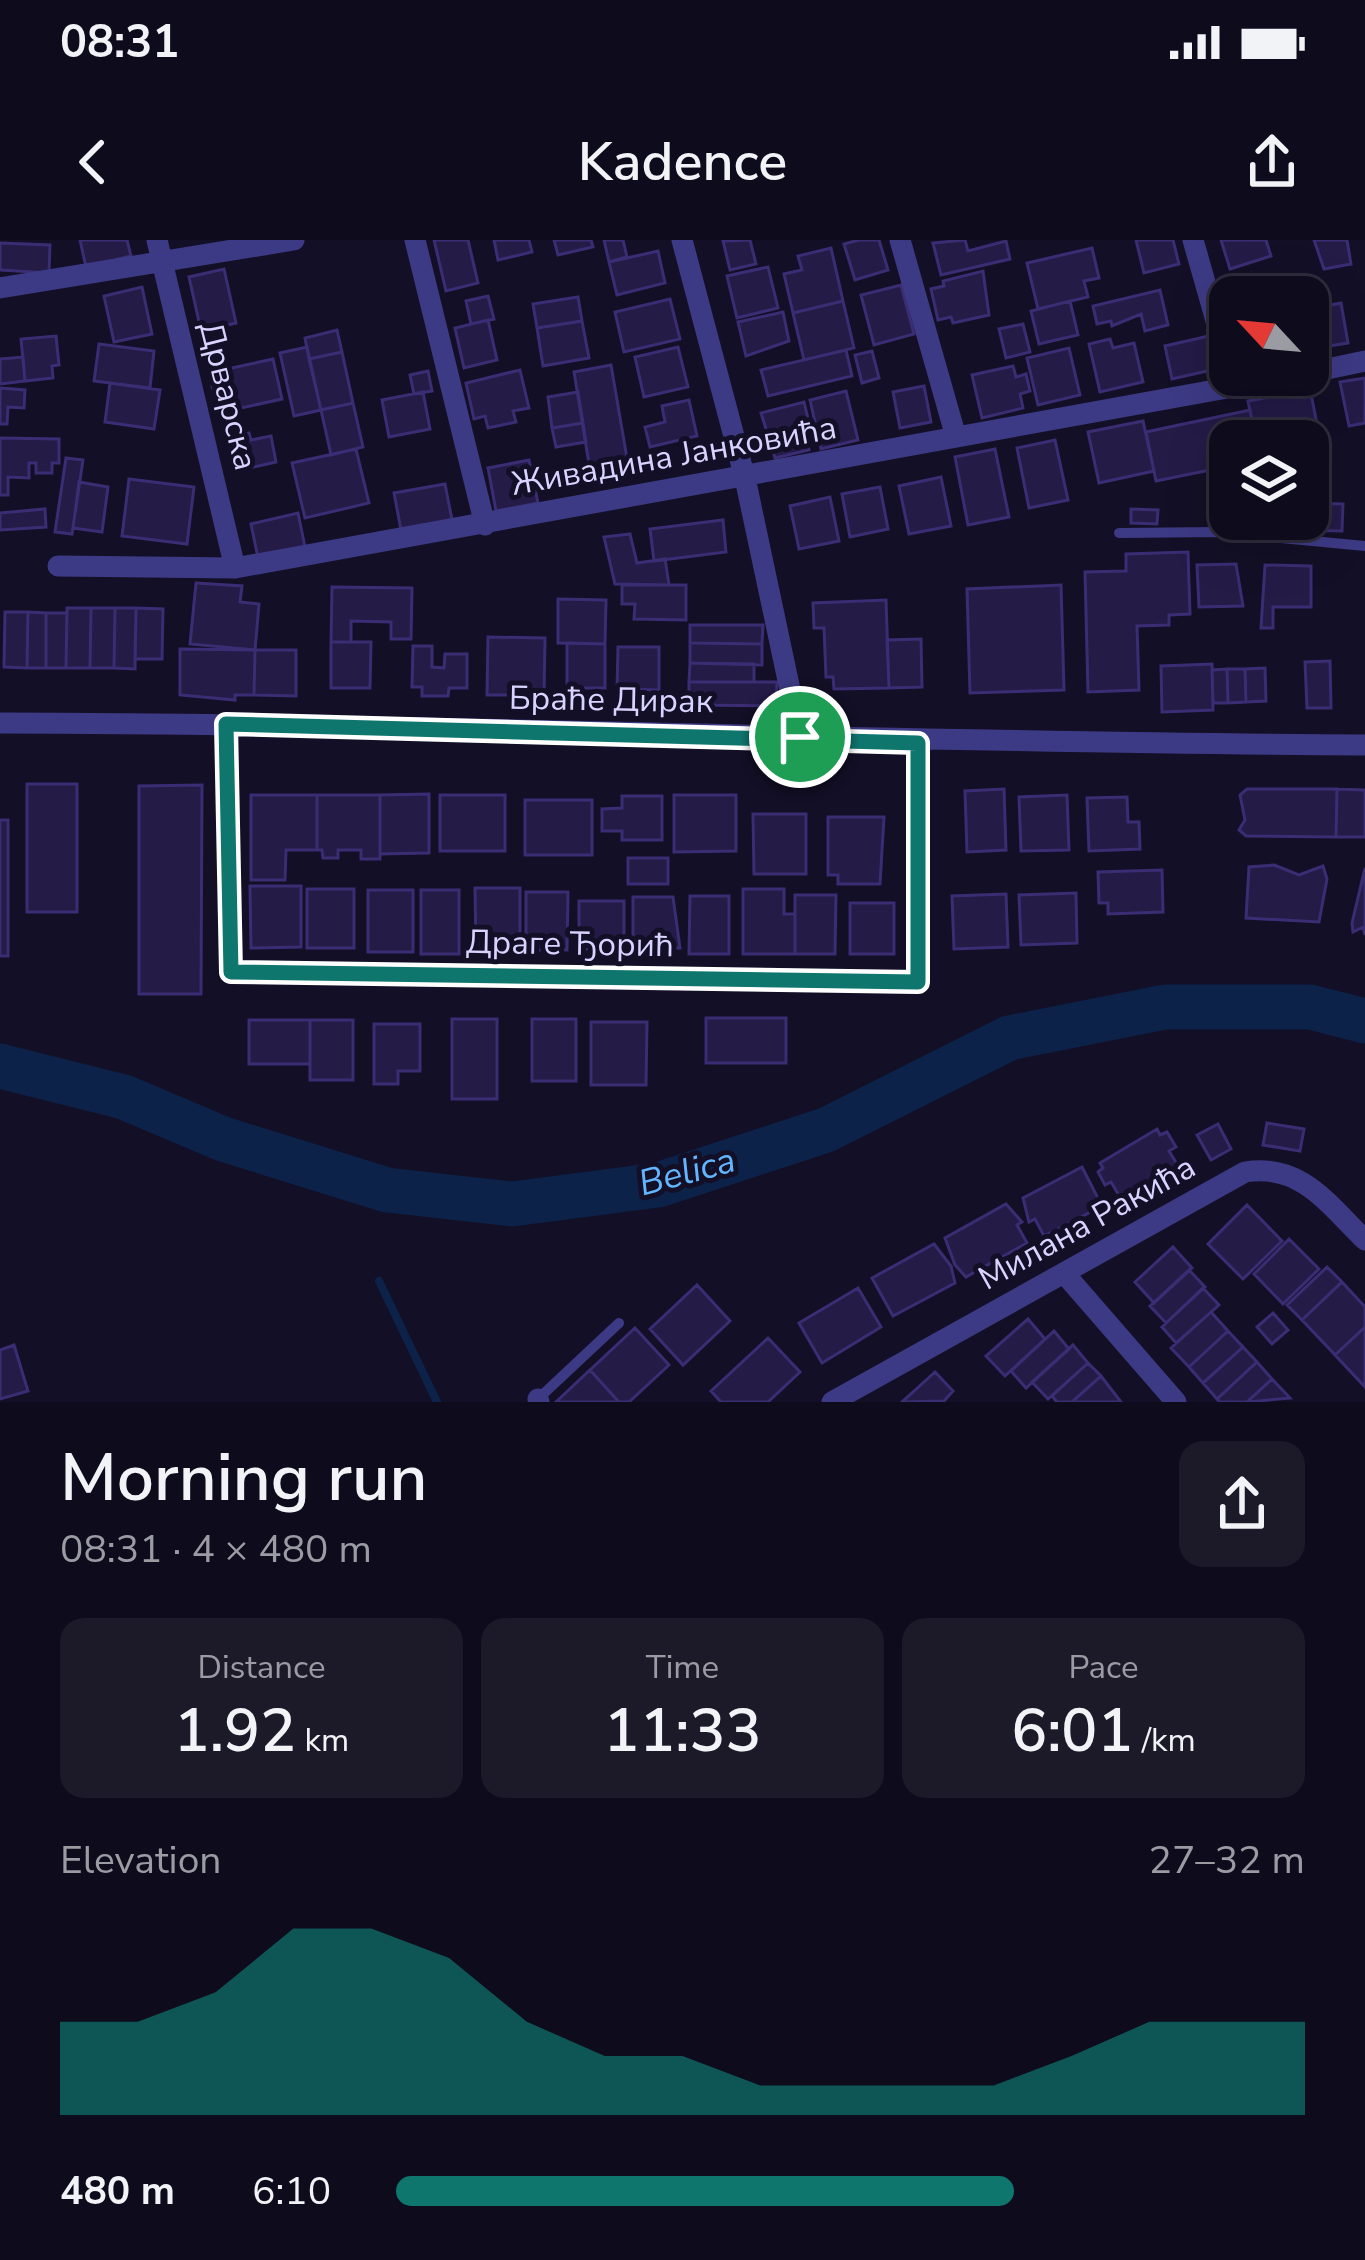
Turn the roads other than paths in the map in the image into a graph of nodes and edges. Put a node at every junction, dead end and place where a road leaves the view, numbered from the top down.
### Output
1 (157, 240) edge
2 (294, 240) edge
3 (415, 240) edge
4 (682, 240) edge
5 (900, 240) edge
6 (1193, 240) edge
7 (162, 264) junction
8 (0, 288) edge
9 (1209, 297) edge
10 (1365, 361) edge
11 (1329, 369) edge
12 (1209, 383) edge
13 (956, 437) junction
14 (745, 478) junction
15 (485, 525) junction
16 (1119, 532) dead end
17 (1365, 546) edge
18 (58, 566) dead end
19 (235, 568) junction
20 (0, 724) edge
21 (226, 724) junction
22 (800, 737) junction
23 (918, 743) junction
24 (1365, 745) edge
25 (1365, 1240) edge
26 (1064, 1273) junction
27 (619, 1323) dead end
28 (538, 1401) edge
29 (832, 1402) edge
30 (1176, 1402) edge

1 - 7 street, Дрварска
2 - 7 street
3 - 15 street
4 - 14 street
5 - 13 street
6 - 9 street
7 - 8 street
7 - 19 street, Дрварска
10 - 11 street
12 - 13 street, Живадина Јанковића
13 - 14 street, Живадина Јанковића
14 - 15 street, Живадина Јанковића
14 - 22 street
15 - 19 street, Живадина Јанковића
16 - 17 lane
18 - 19 street, Живадина Јанковића
20 - 21 street, Браће Дирак
21 - 22 street, Браће Дирак
21 - 23 street, Драге Ђорић
22 - 23 street, Браће Дирак
23 - 24 street, Браће Дирак
25 - 26 street, Милана Ракића
26 - 29 street, Милана Ракића
26 - 30 street
27 - 28 lane

